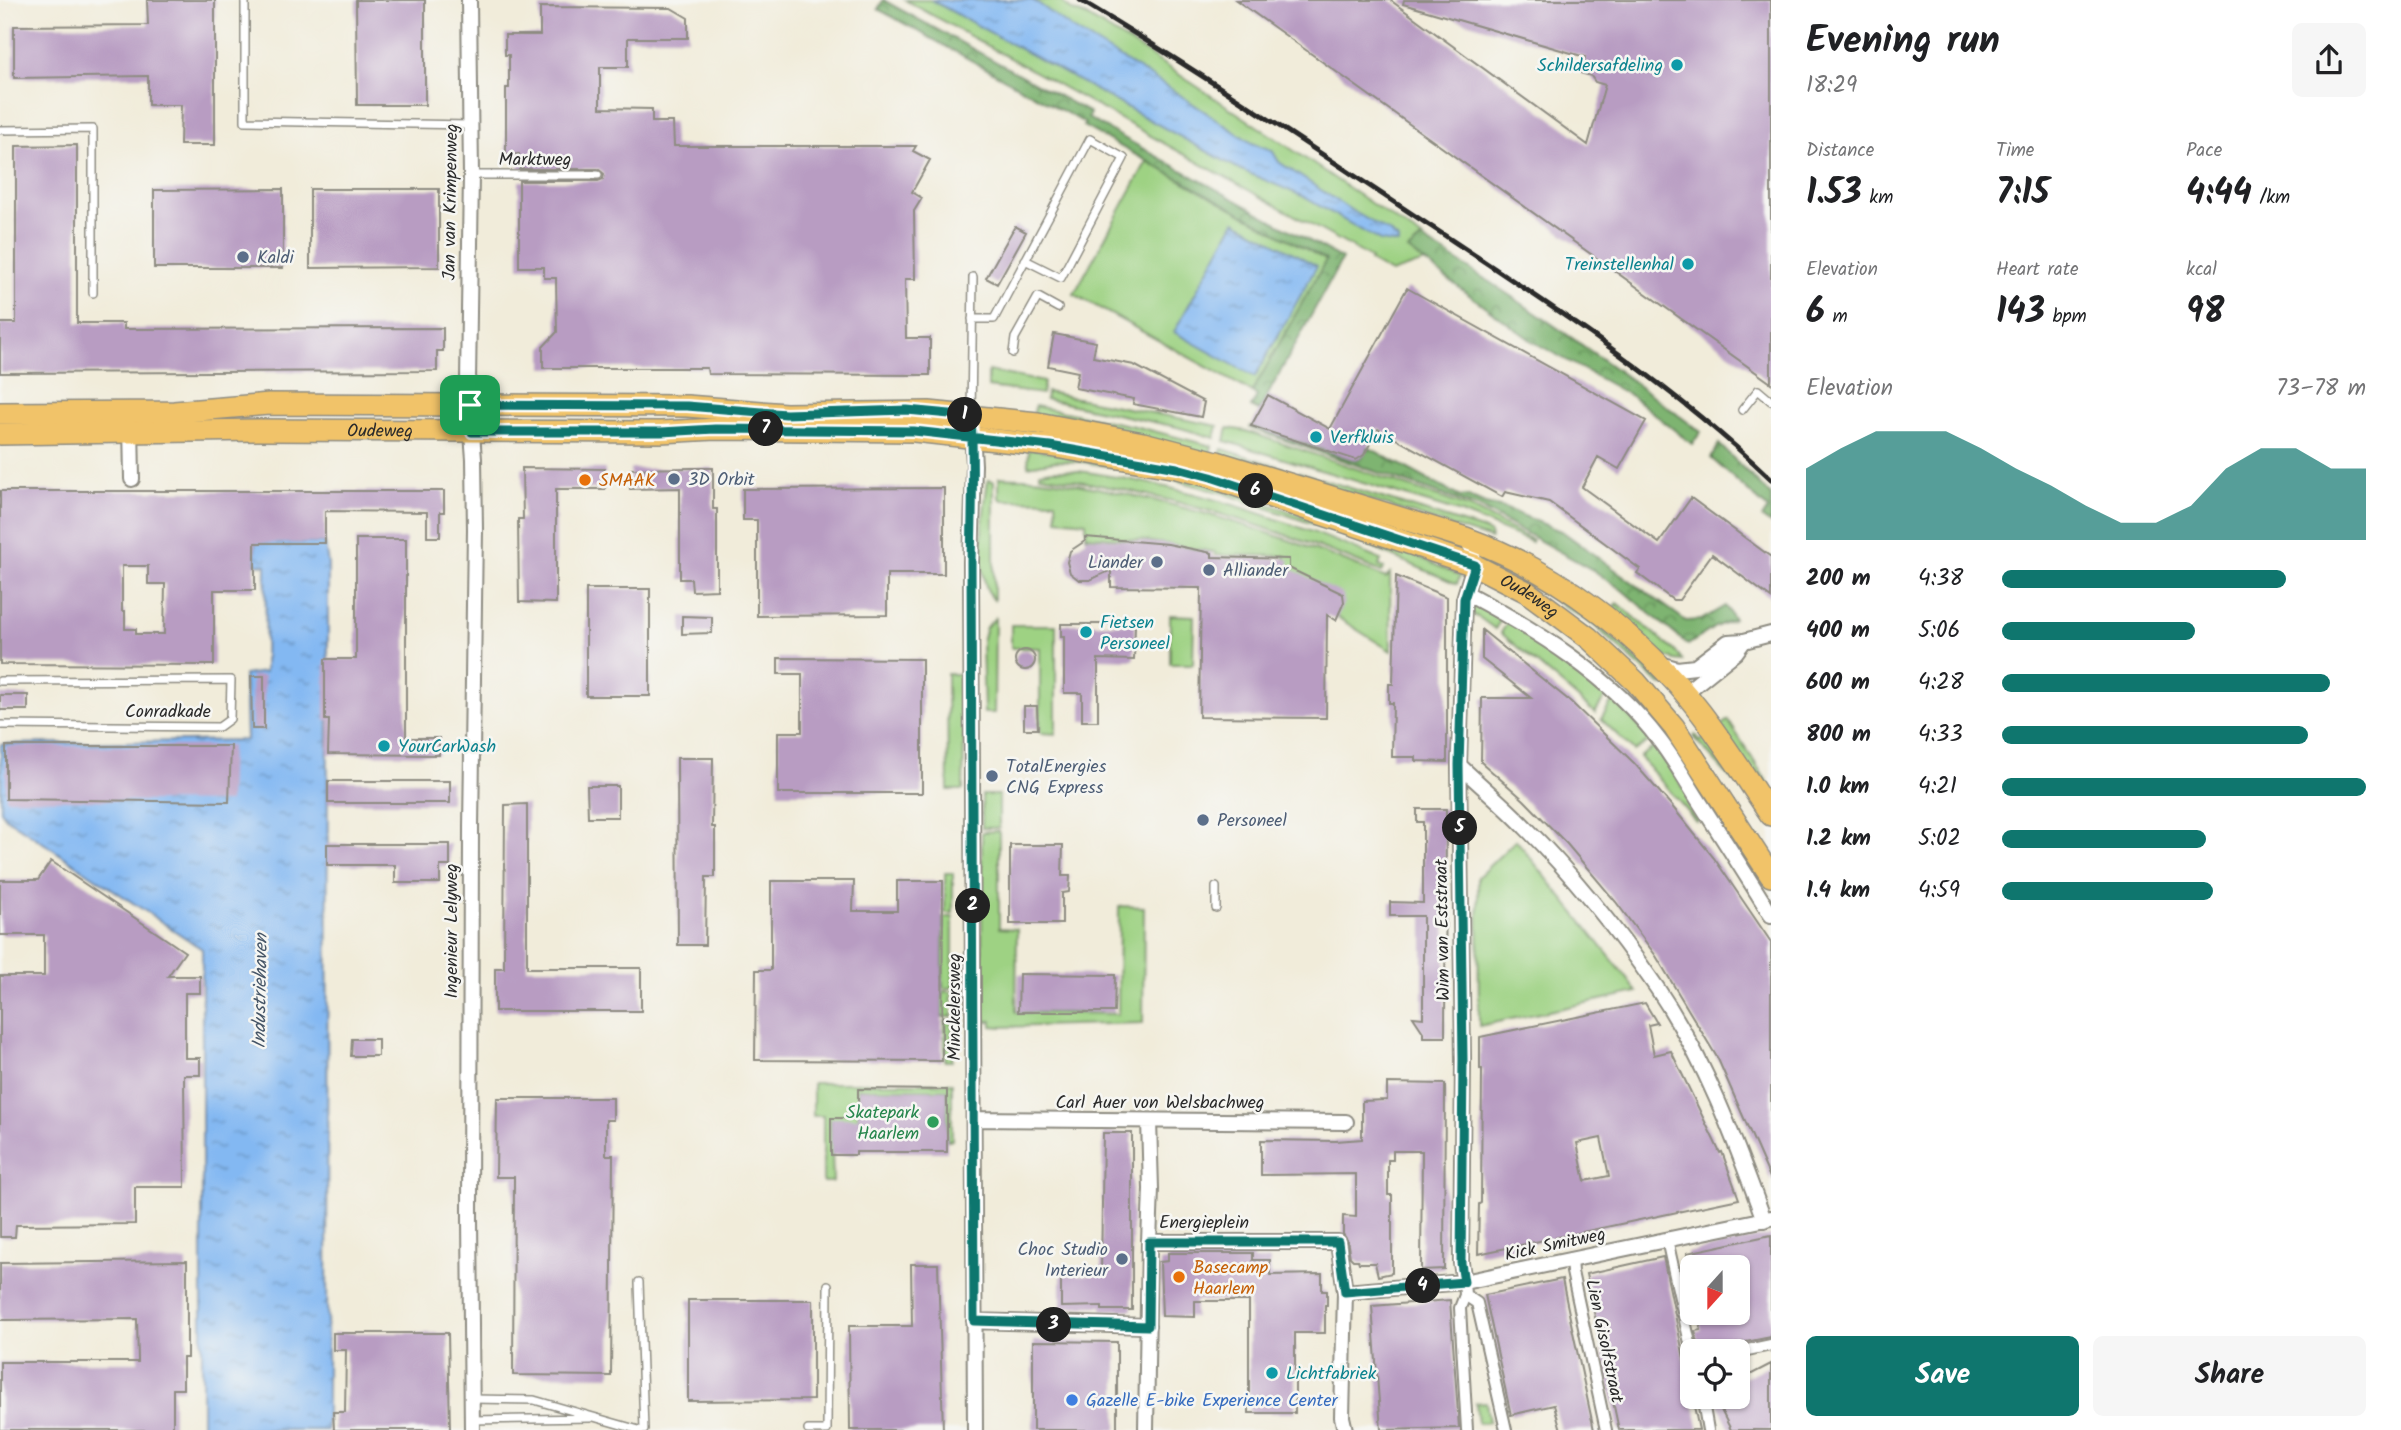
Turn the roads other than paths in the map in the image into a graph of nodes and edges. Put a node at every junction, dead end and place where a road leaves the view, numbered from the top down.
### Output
1 (245, 0) edge
2 (469, 0) edge
3 (470, 125) junction
4 (0, 130) edge
5 (471, 175) junction
6 (598, 175) dead end
7 (1025, 260) junction
8 (973, 277) dead end
9 (93, 293) dead end
10 (1058, 308) dead end
11 (972, 319) junction
12 (1013, 353) dead end
13 (1771, 401) edge
14 (470, 405) junction
15 (1742, 410) dead end
16 (0, 413) edge
17 (131, 423) junction
18 (972, 426) junction
19 (472, 432) junction
20 (0, 434) edge
21 (132, 479) dead end
22 (1466, 538) junction
23 (1475, 565) junction
24 (1466, 593) junction
25 (1771, 634) edge
26 (1744, 641) junction
27 (1611, 658) junction
28 (1657, 663) junction
29 (0, 681) edge
30 (1685, 693) junction
31 (0, 725) edge
32 (1459, 765) junction
33 (1771, 815) edge
34 (1771, 876) edge
35 (1216, 887) dead end
36 (1216, 908) dead end
37 (1771, 915) edge
38 (974, 1119) junction
39 (1149, 1121) junction
40 (1346, 1122) dead end
41 (1769, 1218) edge
42 (1667, 1240) junction
43 (1149, 1242) junction
44 (1571, 1260) junction
45 (639, 1282) dead end
46 (828, 1285) dead end
47 (1465, 1289) junction
48 (1345, 1292) junction
49 (974, 1321) junction
50 (1148, 1326) junction
51 (1689, 1339) edge
52 (1771, 1345) edge
53 (1750, 1349) edge
54 (472, 1399) junction
55 (1704, 1409) edge
56 (601, 1418) junction
57 (472, 1425) edge
58 (641, 1430) edge
59 (808, 1430) edge
60 (827, 1430) edge
61 (975, 1430) edge
62 (1146, 1430) edge
63 (1345, 1430) edge
64 (1467, 1430) edge
65 (1506, 1430) edge
66 (1606, 1430) edge
67 (1708, 1430) edge

1 - 3 lane
2 - 3 street, Jan van Krimpenweg
3 - 5 street, Jan van Krimpenweg
4 - 9 lane
5 - 6 lane, Marktweg
5 - 14 street, Jan van Krimpenweg
7 - 7 lane
7 - 11 lane
8 - 11 lane
10 - 12 lane
11 - 18 lane
13 - 15 lane
14 - 17 main road, Oudeweg
14 - 18 main road, Oudeweg
14 - 19 street, Jan van Krimpenweg
16 - 17 main road, Oudeweg
17 - 19 main road, Oudeweg
17 - 20 main road, Oudeweg
17 - 21 street
18 - 19 main road, Oudeweg
18 - 22 main road, Oudeweg
18 - 23 main road, Oudeweg
18 - 38 street, Minckelersweg
19 - 54 street, Ingenieur Lelyweg
22 - 23 street
22 - 28 main road, Oudeweg
23 - 24 street, Wim van Eststraat
23 - 27 main road, Oudeweg
24 - 32 street, Wim van Eststraat
24 - 37 street, Oudeweg
25 - 26 street
26 - 28 street
26 - 30 street
27 - 30 main road
27 - 34 main road, Oudeweg
28 - 30 main road, Oudeweg
29 - 31 lane, Conradkade
30 - 33 main road, Oudeweg
32 - 41 street
32 - 47 street, Wim van Eststraat
35 - 36 lane
38 - 39 street, Carl Auer von Welsbachweg
38 - 49 street, Minckelersweg
39 - 40 street, Carl Auer von Welsbachweg
39 - 43 street, Energieplein
41 - 42 street, Kick Smitweg
42 - 44 street, Kick Smitweg
42 - 51 street
43 - 48 street, Energieplein
43 - 50 street
44 - 47 street, Kick Smitweg
44 - 66 street, Lien Gisolfstraat
45 - 58 lane
46 - 60 lane
47 - 48 street, Kick Smitweg
47 - 64 street
47 - 65 street
48 - 63 street
49 - 50 street
49 - 61 street, Minckelersweg
50 - 62 street
52 - 53 street
54 - 56 lane
54 - 57 street, Ingenieur Lelyweg
55 - 67 street
56 - 57 lane
56 - 58 lane
59 - 60 lane

